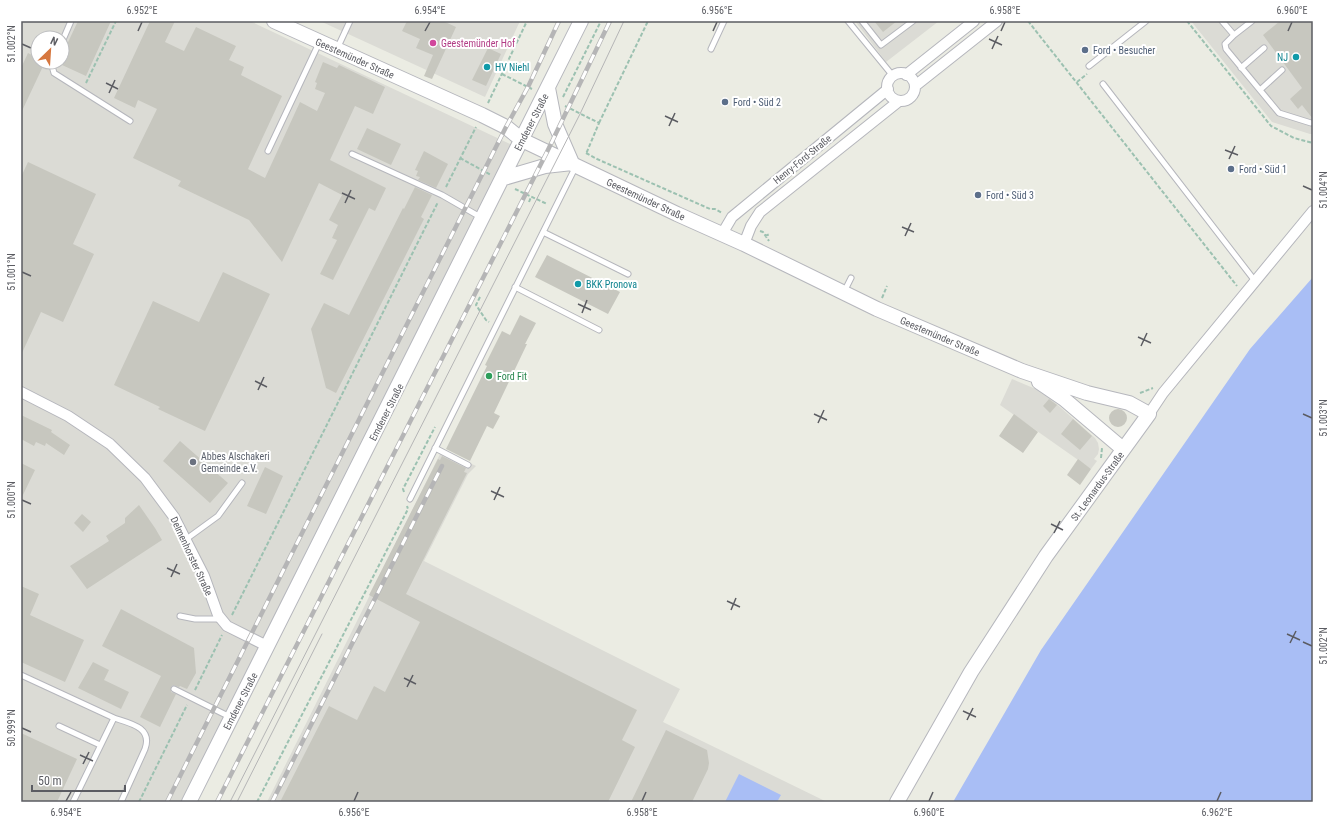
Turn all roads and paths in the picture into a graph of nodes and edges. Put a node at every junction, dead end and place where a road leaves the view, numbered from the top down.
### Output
1 (116, 21) edge
2 (274, 21) edge
3 (350, 21) edge
4 (527, 21) edge
5 (581, 21) edge
6 (601, 21) edge
7 (648, 21) edge
8 (724, 21) edge
9 (848, 21) edge
10 (862, 21) edge
11 (913, 21) edge
12 (974, 21) edge
13 (997, 21) edge
14 (1028, 21) edge
15 (1146, 21) edge
16 (1187, 21) edge
17 (1222, 21) edge
18 (1252, 21) edge
19 (1032, 26) junction
20 (1029, 28) dead end
21 (1234, 35) junction
22 (320, 42) junction
23 (1048, 47) junction
24 (712, 48) dead end
25 (1264, 48) dead end
26 (337, 49) junction
27 (1045, 50) dead end
28 (1220, 62) junction
29 (1217, 64) dead end
30 (1089, 66) dead end
31 (1241, 68) junction
32 (53, 70) edge
33 (1067, 70) junction
34 (1282, 70) dead end
35 (1064, 72) dead end
36 (502, 74) junction
37 (906, 74) junction
38 (893, 76) junction
39 (1237, 83) junction
40 (1103, 84) dead end
41 (914, 86) junction
42 (1234, 86) dead end
43 (888, 89) junction
44 (1260, 90) junction
45 (1084, 91) junction
46 (82, 92) junction
47 (547, 92) junction
48 (1080, 94) dead end
49 (899, 101) junction
50 (1254, 105) junction
51 (1251, 107) dead end
52 (1102, 114) junction
53 (482, 115) junction
54 (1098, 117) dead end
55 (130, 121) dead end
56 (599, 123) junction
57 (1311, 123) dead end
58 (1120, 137) junction
59 (522, 140) junction
60 (1116, 140) dead end
61 (1313, 140) edge
62 (1311, 142) edge
63 (268, 151) dead end
64 (352, 154) dead end
65 (1138, 160) junction
66 (1135, 162) dead end
67 (574, 164) junction
68 (504, 178) junction
69 (1155, 182) junction
70 (1152, 184) dead end
71 (442, 195) junction
72 (531, 197) dead end
73 (529, 202) dead end
74 (1173, 204) junction
75 (1169, 206) dead end
76 (1313, 212) edge
77 (732, 217) junction
78 (483, 218) junction
79 (752, 226) junction
80 (1190, 226) junction
81 (1187, 228) dead end
82 (543, 232) junction
83 (722, 234) junction
84 (770, 234) dead end
85 (765, 236) junction
86 (744, 244) junction
87 (770, 244) dead end
88 (1207, 248) junction
89 (1204, 250) dead end
90 (628, 274) dead end
91 (851, 278) dead end
92 (1254, 282) junction
93 (515, 287) junction
94 (844, 293) junction
95 (1244, 294) junction
96 (875, 295) dead end
97 (480, 297) dead end
98 (882, 298) dead end
99 (490, 322) dead end
100 (599, 330) dead end
101 (1022, 371) junction
102 (1154, 387) dead end
103 (21, 392) edge
104 (1133, 392) dead end
105 (1149, 414) junction
106 (435, 448) junction
107 (1123, 449) junction
108 (468, 465) dead end
109 (242, 483) dead end
110 (410, 499) dead end
111 (185, 540) junction
112 (180, 616) dead end
113 (224, 622) junction
114 (268, 646) junction
115 (21, 675) edge
116 (174, 689) dead end
117 (191, 697) junction
118 (114, 718) junction
119 (231, 718) junction
120 (59, 726) dead end
121 (100, 745) junction
122 (73, 802) edge
123 (121, 802) edge
124 (139, 802) edge
125 (188, 802) edge
126 (898, 802) edge

1 - 46 path
2 - 22 street, Geestemünder Straße
3 - 26 lane
4 - 36 path
5 - 47 street, Emdener Straße
6 - 56 path
7 - 56 path
8 - 24 lane
9 - 38 lane
10 - 11 lane
12 - 37 street
13 - 41 street, Henry-Ford-Straße
14 - 19 path
15 - 30 lane
16 - 28 path
17 - 21 lane
18 - 21 lane
19 - 20 path
19 - 23 path
21 - 31 lane
22 - 26 street, Geestemünder Straße
22 - 63 lane
23 - 27 path
23 - 33 path
25 - 31 lane
26 - 53 street, Geestemünder Straße
28 - 29 path
28 - 39 path
31 - 44 lane
32 - 46 lane
33 - 35 path
33 - 45 path
34 - 44 lane
36 - 47 path
36 - 53 path
37 - 38 street
37 - 41 street
38 - 43 street, Henry-Ford-Straße
39 - 42 path
39 - 50 path
40 - 92 lane
41 - 49 street, Henry-Ford-Straße
43 - 49 street
43 - 77 street, Henry-Ford-Straße
44 - 57 lane
45 - 48 path
45 - 52 path
46 - 55 lane
47 - 59 street, Emdener Straße
47 - 67 street
49 - 79 street, Henry-Ford-Straße
50 - 51 path
50 - 62 path
52 - 54 path
52 - 58 path
53 - 59 street, Geestemünder Straße
53 - 71 path
56 - 77 path
58 - 60 path
58 - 65 path
59 - 67 street, Geestemünder Straße
59 - 68 street, Emdener Straße
61 - 62 path
64 - 71 lane
65 - 66 path
65 - 69 path
67 - 68 street
67 - 82 lane
67 - 83 street, Geestemünder Straße
68 - 78 street, Emdener Straße
69 - 70 path
69 - 74 path
71 - 78 lane
71 - 113 path
72 - 73 path
74 - 75 path
74 - 80 path
76 - 92 street, St.-Leonardus-Straße
77 - 83 street, Henry-Ford-Straße
78 - 114 street, Emdener Straße
79 - 85 path
79 - 86 street, Henry-Ford-Straße
80 - 81 path
80 - 88 path
82 - 90 lane
82 - 93 lane
83 - 86 street, Geestemünder Straße
84 - 85 path
85 - 87 path
86 - 94 street, Geestemünder Straße
88 - 89 path
88 - 95 path
91 - 94 lane
92 - 95 street, St.-Leonardus-Straße
93 - 100 lane
93 - 106 lane
94 - 101 street, Geestemünder Straße
95 - 105 street, St.-Leonardus-Straße
96 - 98 path
97 - 99 path
101 - 105 street, Geestemünder Straße
101 - 107 street, Geestemünder Straße
102 - 104 path
103 - 111 street, Delmenhorster Straße
105 - 107 street, St.-Leonardus-Straße
106 - 108 lane
106 - 110 lane
107 - 126 street, St.-Leonardus-Straße
109 - 111 lane
111 - 113 street, Delmenhorster Straße
112 - 113 lane
113 - 114 street
113 - 117 path
114 - 119 street, Emdener Straße
115 - 118 lane
116 - 117 lane
117 - 119 lane
117 - 124 path
118 - 121 lane
118 - 123 lane
119 - 125 street, Emdener Straße
120 - 121 lane
121 - 122 lane

